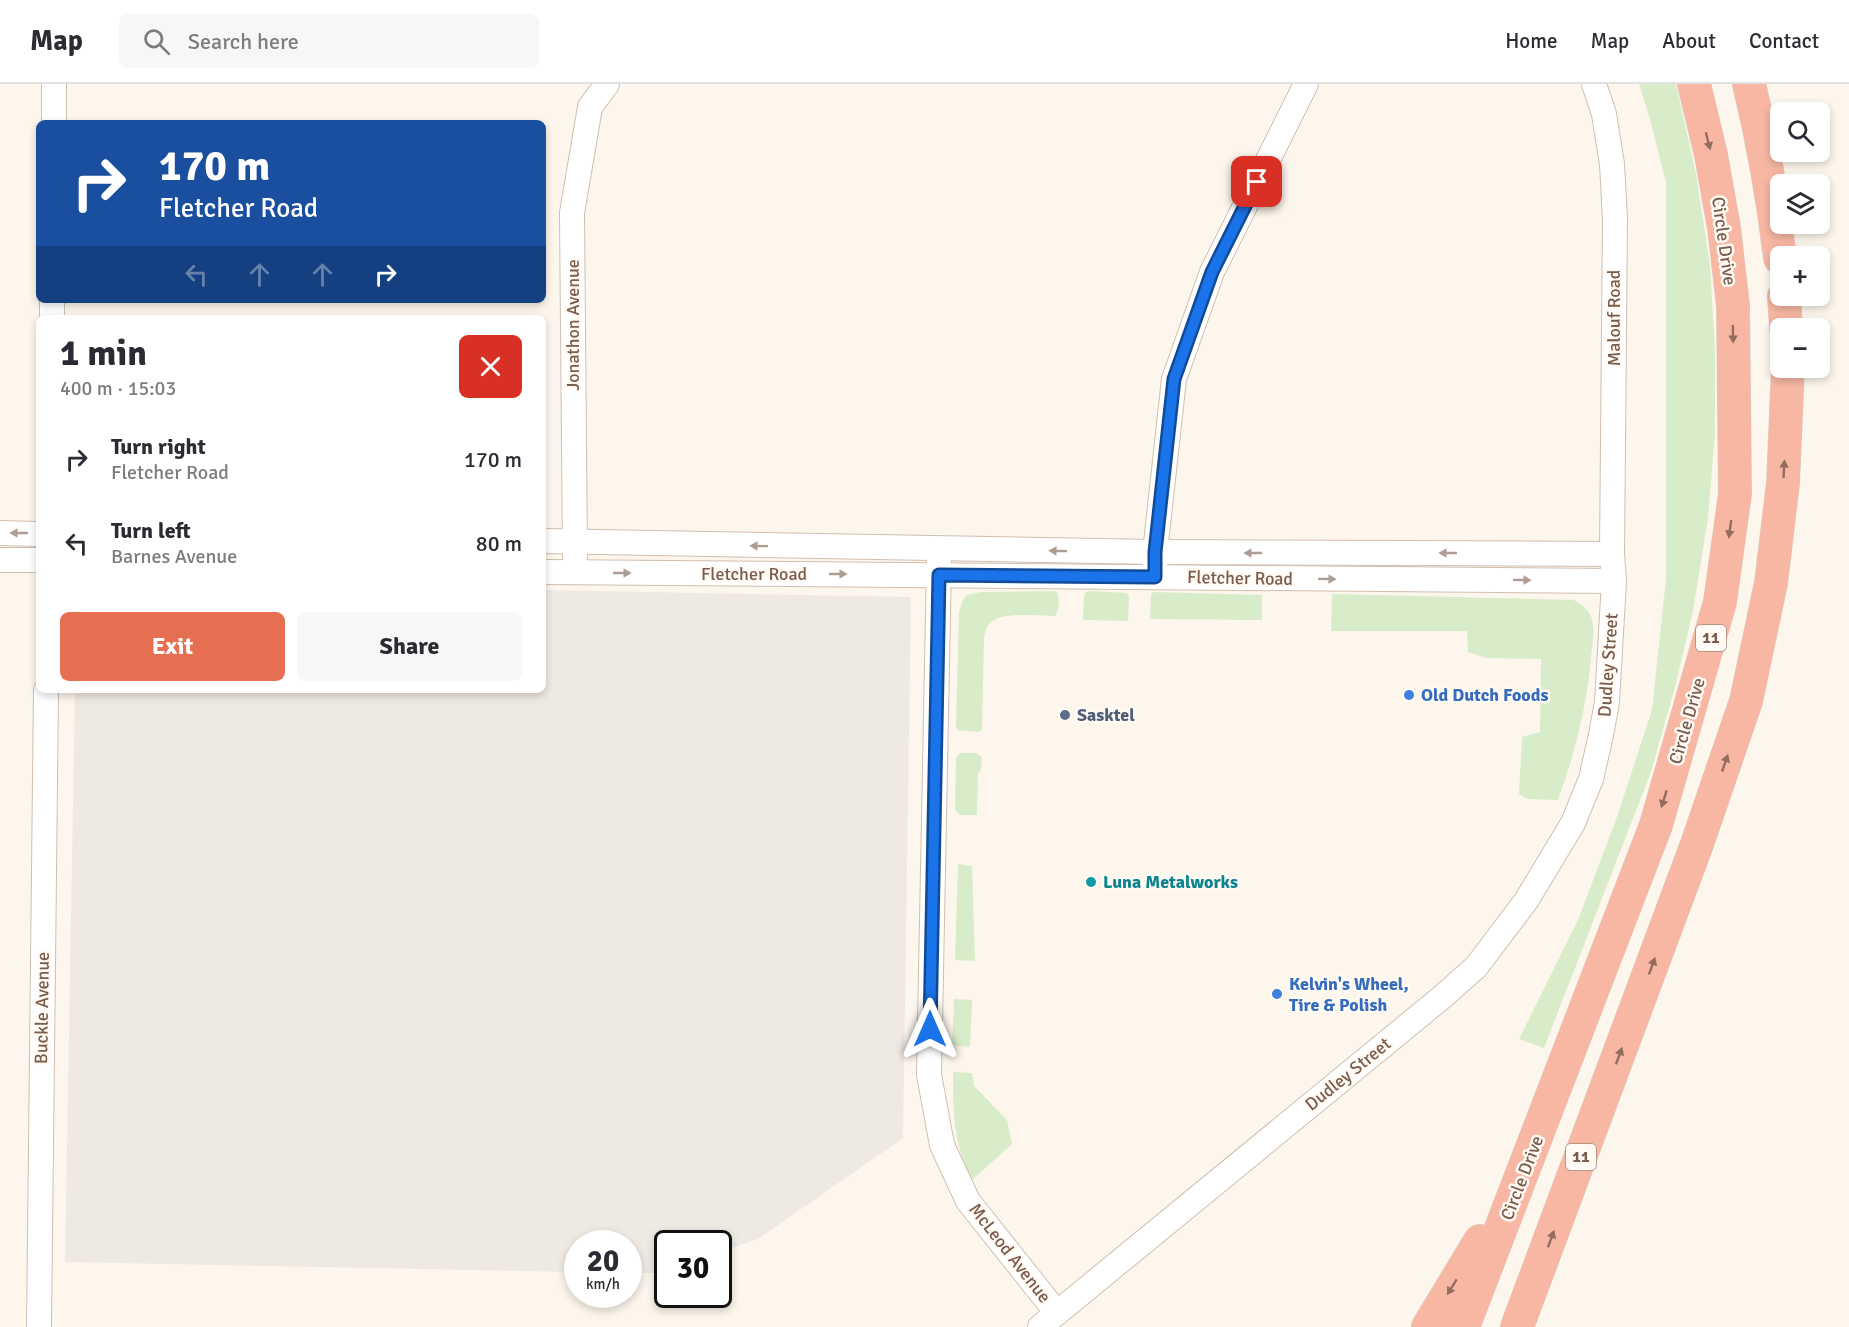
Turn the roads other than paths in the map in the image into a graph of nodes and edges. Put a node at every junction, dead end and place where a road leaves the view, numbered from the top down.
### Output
1 (54, 84) edge
2 (607, 84) edge
3 (1306, 84) edge
4 (1594, 84) edge
5 (1694, 84) edge
6 (1749, 84) edge
7 (54, 120) edge
8 (1779, 246) edge
9 (1788, 378) edge
10 (0, 533) edge
11 (36, 534) edge
12 (546, 541) edge
13 (574, 542) junction
14 (939, 549) junction
15 (1155, 552) junction
16 (1612, 554) junction
17 (0, 560) edge
18 (36, 560) edge
19 (546, 572) edge
20 (576, 572) junction
21 (939, 575) junction
22 (1155, 577) junction
23 (1614, 581) junction
24 (46, 693) edge
25 (1527, 1166) junction
26 (1530, 1293) junction
27 (1048, 1320) edge
28 (39, 1327) edge
29 (1428, 1327) edge
30 (1464, 1327) edge
31 (1516, 1327) edge
32 (1525, 1327) edge

1 - 7 street
2 - 13 street, Jonathon Avenue
3 - 15 street
4 - 16 street, Malouf Road
5 -> 25 highway, Circle Drive / 11
6 - 8 highway
26 -> 9 highway, 11
11 -> 10 street
12 - 13 street, Fletcher Road
14 -> 13 street, Fletcher Road
13 - 20 street, Jonathon Avenue
15 -> 14 street, Fletcher Road
14 - 21 street, McLeod Avenue
16 -> 15 street, Fletcher Road
15 - 22 street
16 - 23 street, Dudley Street
17 - 18 street
19 - 20 street, Fletcher Road
20 -> 21 street, Fletcher Road
21 - 22 street, Fletcher Road
21 - 27 street, McLeod Avenue
22 -> 23 street, Fletcher Road
23 - 27 street, Dudley Street
24 - 28 street, Buckle Avenue
25 -> 29 highway
25 - 30 highway, Circle Drive / 11
26 - 31 highway, 11
26 - 32 highway

